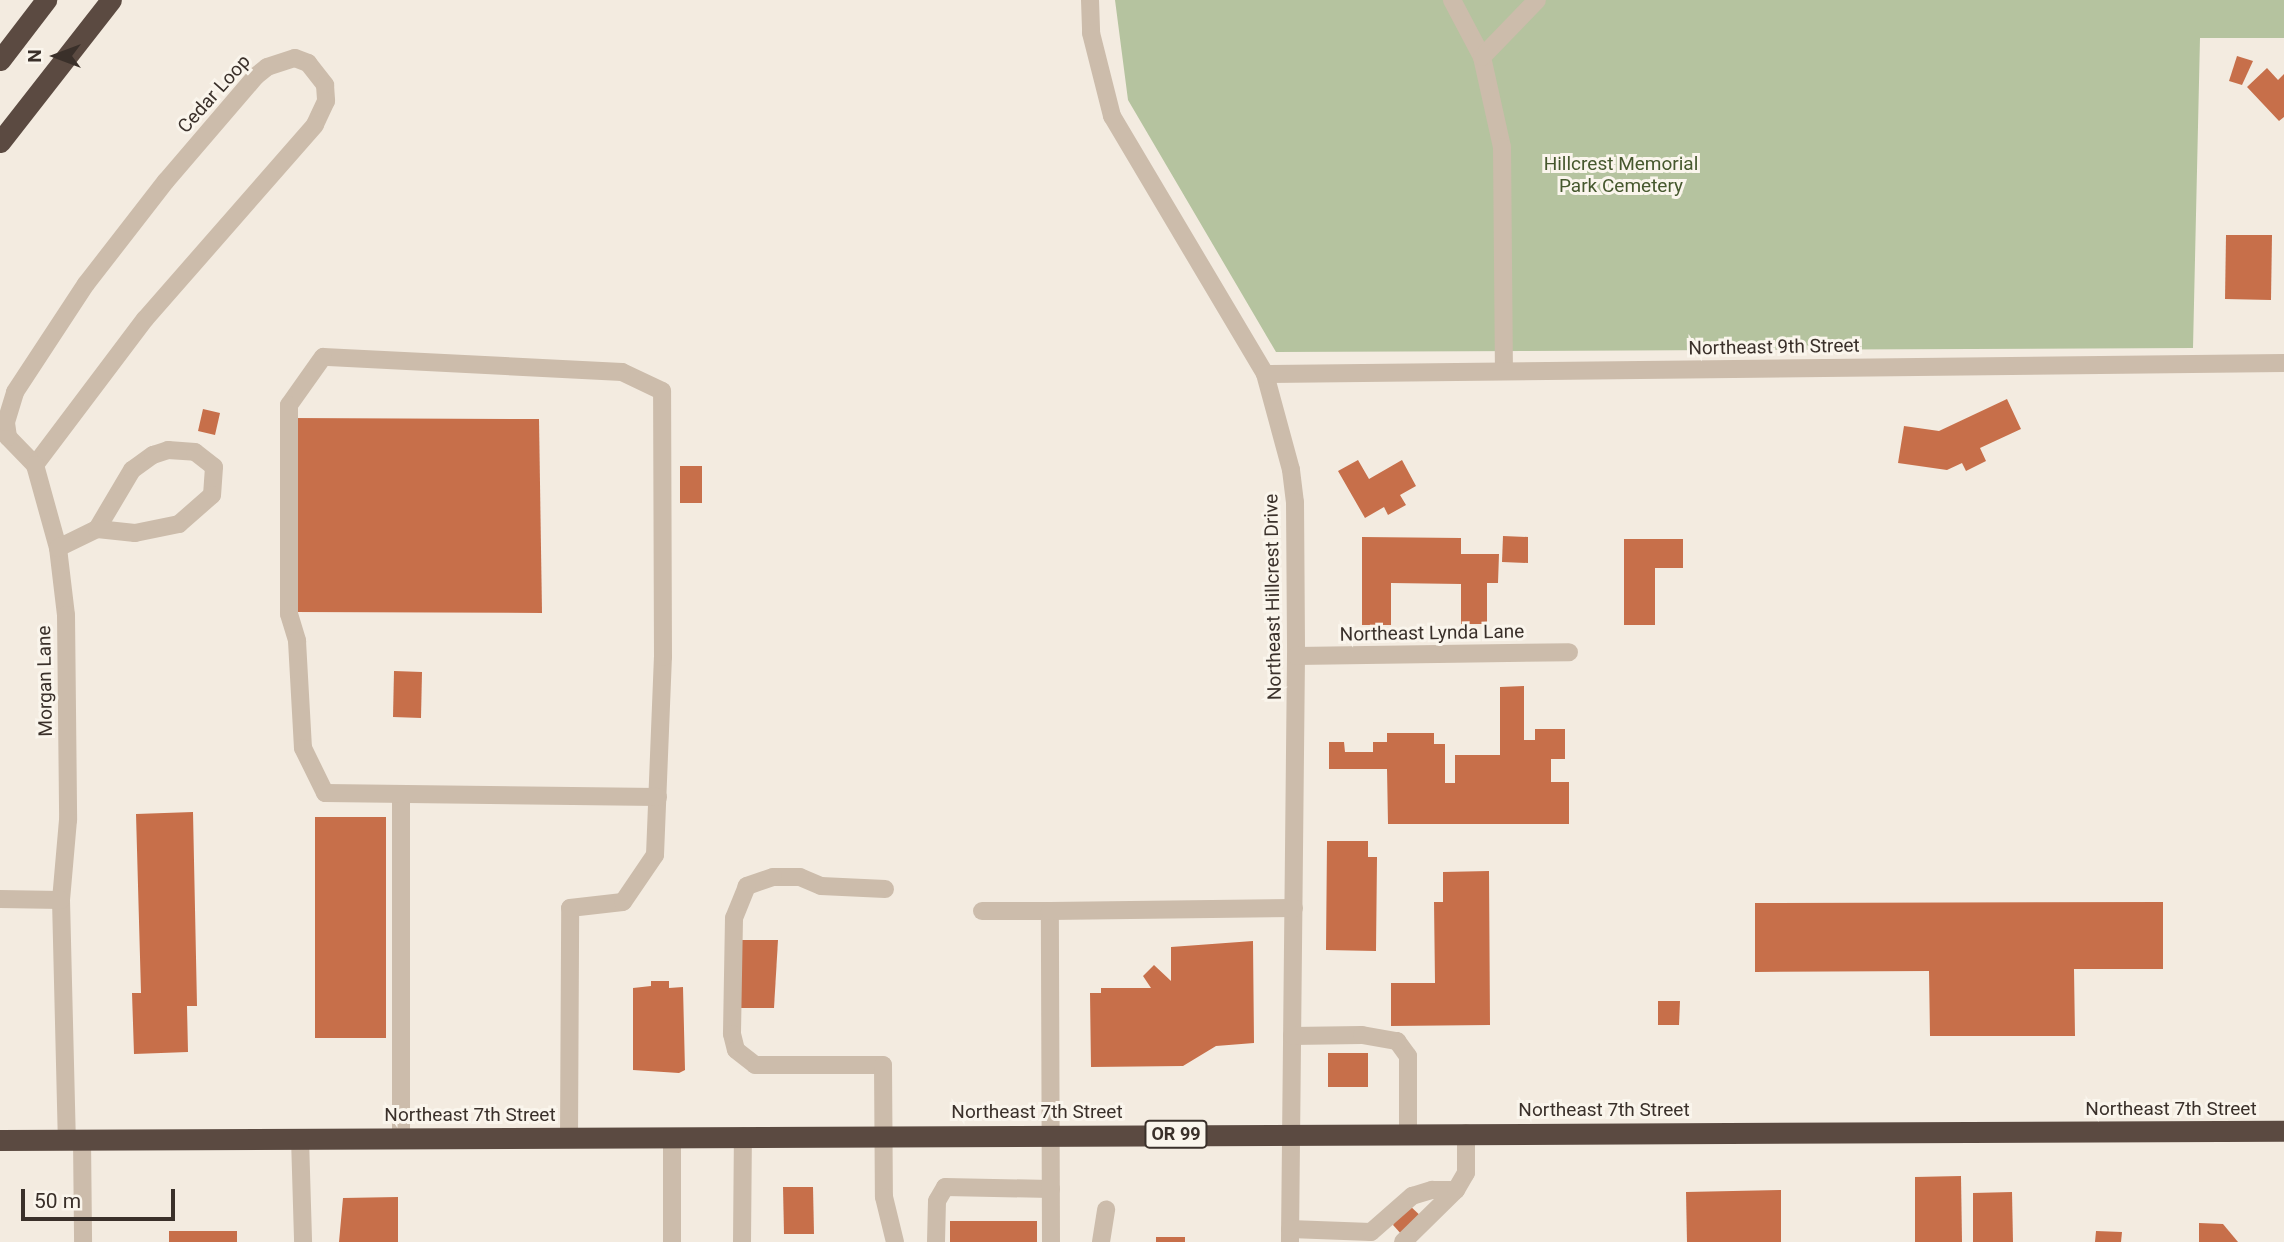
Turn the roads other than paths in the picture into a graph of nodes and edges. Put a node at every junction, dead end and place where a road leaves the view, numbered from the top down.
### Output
1 (46, 0) edge
2 (111, 0) edge
3 (1090, 0) edge
4 (1452, 0) edge
5 (1537, 0) edge
6 (1482, 57) junction
7 (0, 60) edge
8 (24, 110) junction
9 (0, 142) edge
10 (0, 155) edge
11 (2284, 363) edge
12 (1504, 371) junction
13 (1265, 374) junction
14 (35, 465) junction
15 (97, 529) junction
16 (58, 548) junction
17 (1569, 652) dead end
18 (1296, 656) junction
19 (401, 795) junction
20 (658, 797) junction
21 (885, 889) dead end
22 (0, 899) edge
23 (61, 900) junction
24 (1294, 908) junction
25 (982, 911) dead end
26 (1050, 911) junction
27 (1292, 1036) junction
28 (2284, 1131) edge
29 (1408, 1133) junction
30 (1466, 1133) junction
31 (1291, 1134) junction
32 (1051, 1135) junction
33 (743, 1136) junction
34 (885, 1136) junction
35 (569, 1137) junction
36 (672, 1137) junction
37 (300, 1138) junction
38 (401, 1138) junction
39 (74, 1139) junction
40 (0, 1140) edge
41 (1051, 1189) junction
42 (1456, 1190) junction
43 (1106, 1209) dead end
44 (1290, 1236) edge
45 (1324, 1236) edge
46 (1362, 1237) edge
47 (83, 1242) edge
48 (303, 1242) edge
49 (672, 1242) edge
50 (742, 1242) edge
51 (895, 1242) edge
52 (936, 1242) edge
53 (1051, 1242) edge
54 (1101, 1242) edge
55 (1403, 1242) edge

1 - 7 highway
2 - 8 highway
3 - 13 street, Northeast Hillcrest Drive
4 - 6 street
5 - 6 street
6 - 12 street
8 - 9 highway
8 - 10 highway
11 - 12 street, Northeast 9th Street
12 - 13 street, Northeast 9th Street
13 - 18 street, Northeast Hillcrest Drive
14 - 14 street, Cedar Loop
14 - 16 street, Morgan Lane
15 - 15 street
15 - 16 street
16 - 23 street, Morgan Lane
17 - 18 street, Northeast Lynda Lane
18 - 24 street, Northeast Hillcrest Drive
19 - 20 street
19 - 20 street
19 - 38 street
20 - 35 street
21 - 34 street
22 - 23 street
23 - 39 street, Morgan Lane
24 - 26 street
24 - 27 street, Northeast Hillcrest Drive
25 - 26 street
26 - 32 street
27 - 29 street
27 - 31 street, Northeast Hillcrest Drive
28 - 30 highway, Northeast 7th Street / OR 99
29 - 30 highway, Northeast 7th Street / OR 99
29 - 31 highway, Northeast 7th Street / OR 99
30 - 42 street
31 - 32 highway, Northeast 7th Street / OR 99
31 - 44 street, Northeast Hillcrest Drive
32 - 34 highway, Northeast 7th Street / OR 99
32 - 41 street
33 - 34 highway, Northeast 7th Street / OR 99
33 - 36 highway, Northeast 7th Street / OR 99
33 - 50 street
34 - 51 street
35 - 36 highway, Northeast 7th Street / OR 99
35 - 38 highway, Northeast 7th Street / OR 99
36 - 49 street
37 - 38 highway, Northeast 7th Street / OR 99
37 - 39 highway, Northeast 7th Street / OR 99
37 - 48 street
39 - 40 highway, Northeast 7th Street / OR 99
39 - 47 street, Morgan Lane
41 - 52 street
41 - 53 street
42 - 46 street
42 - 55 street
43 - 54 street
44 - 45 street
45 - 46 street

